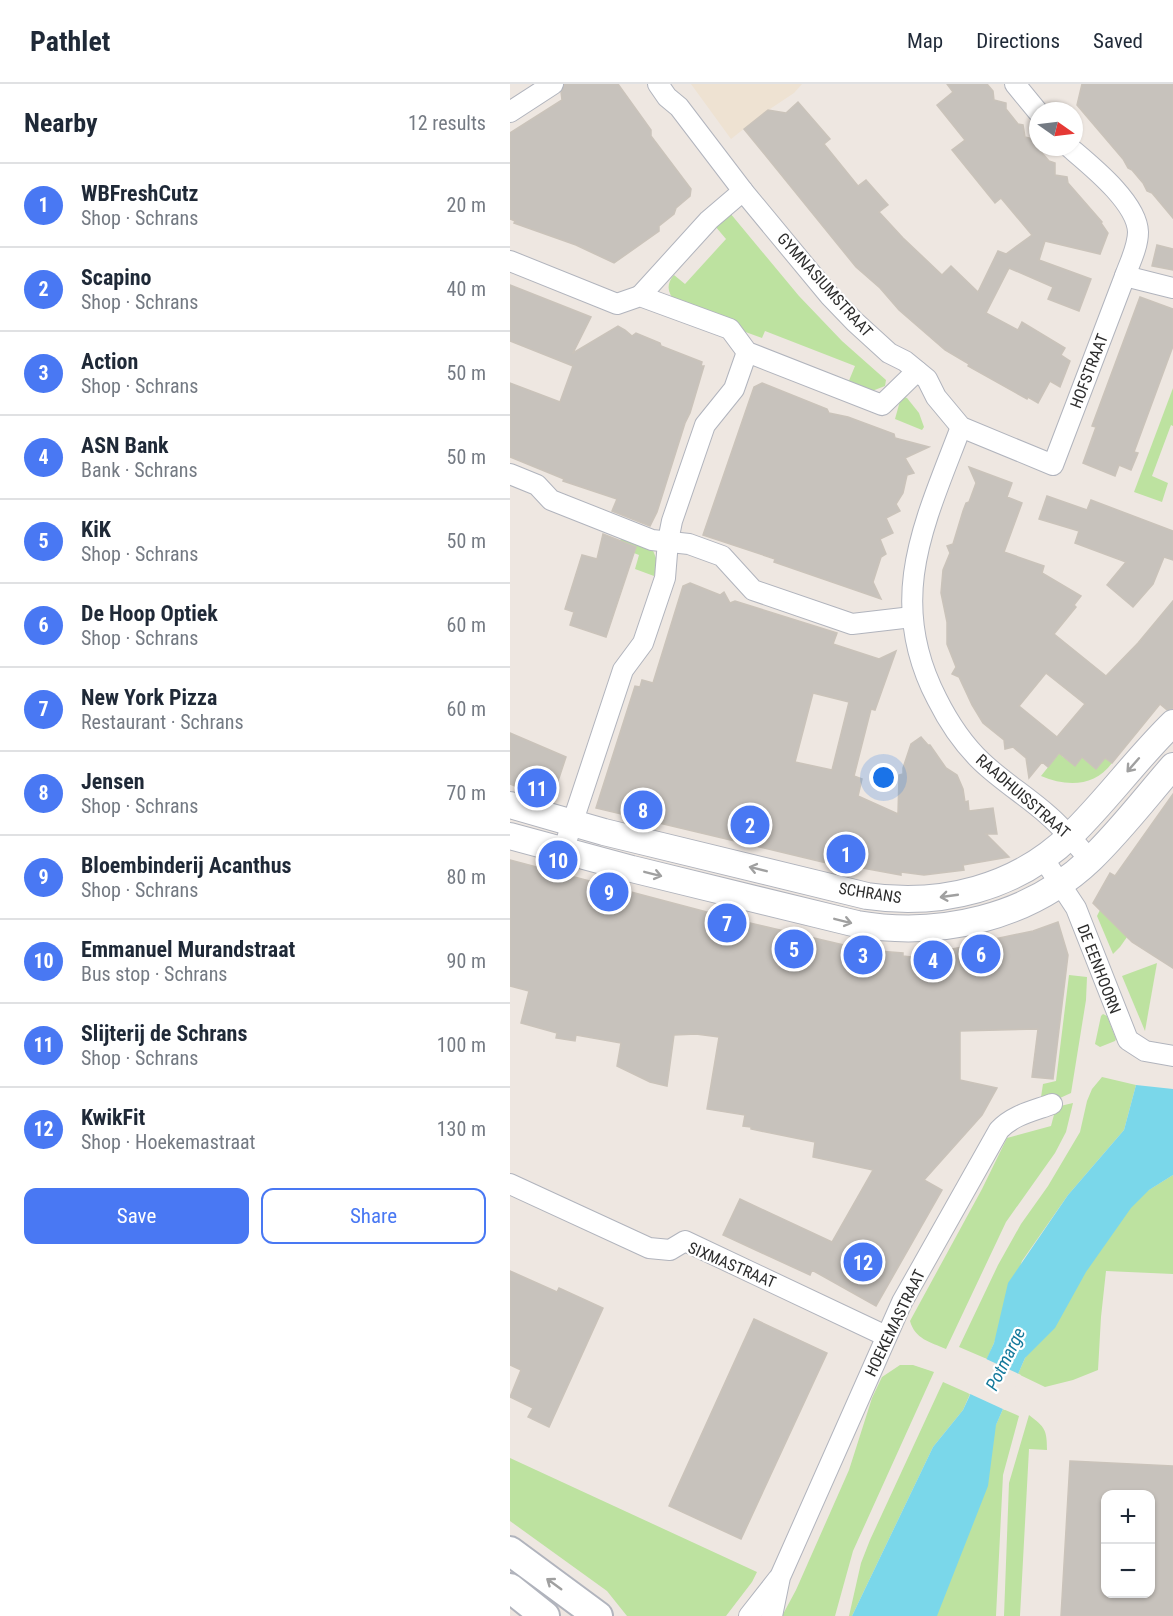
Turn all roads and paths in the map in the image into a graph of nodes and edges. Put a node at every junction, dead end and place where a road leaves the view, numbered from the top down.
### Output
1 (553, 84) edge
2 (658, 84) edge
3 (1015, 84) edge
4 (1030, 102) edge
5 (510, 112) edge
6 (1079, 156) edge
7 (743, 191) junction
8 (510, 261) edge
9 (1125, 276) junction
10 (1173, 288) edge
11 (640, 296) junction
12 (747, 352) junction
13 (917, 370) junction
14 (961, 427) junction
15 (1053, 465) joint
16 (510, 474) edge
17 (668, 541) junction
18 (912, 617) junction
19 (1173, 723) edge
20 (1173, 766) edge
21 (510, 805) edge
22 (572, 823) junction
23 (510, 836) edge
24 (1070, 837) junction
25 (562, 851) junction
26 (1043, 858) junction
27 (1090, 860) junction
28 (1060, 884) junction
29 (1173, 1056) edge
30 (1052, 1104) dead end
31 (510, 1184) edge
32 (886, 1336) junction
33 (510, 1551) edge
34 (780, 1577) junction
35 (510, 1588) edge
36 (545, 1616) edge
37 (598, 1616) edge
38 (749, 1616) edge
39 (772, 1616) edge

1 - 5 street
2 - 7 street, GYMNASIUMSTRAAT
3 - 4 street
6 - 9 street, HOFSTRAAT
7 - 11 street
7 - 13 street, GYMNASIUMSTRAAT
8 - 11 street
9 - 10 street
9 - 15 street, HOFSTRAAT
11 - 12 street
12 - 13 street
12 - 17 street
13 - 14 street, GYMNASIUMSTRAAT
14 - 15 street, GYMNASIUMSTRAAT
14 - 18 street, RAADHUISSTRAAT
16 - 17 street
17 - 18 street
17 - 22 street
18 - 24 street, RAADHUISSTRAAT
19 -> 24 street, SCHRANS
20 - 27 street, SCHRANS
21 - 22 street, SCHRANS
22 - 25 street
26 -> 22 street, SCHRANS
23 - 25 street, SCHRANS
24 - 26 street, SCHRANS
24 - 27 street, RAADHUISSTRAAT
25 -> 28 street, SCHRANS
26 - 28 street, DE EENHOORN
27 - 28 street, SCHRANS
28 - 29 street, DE EENHOORN
30 - 32 street, HOEKEMASTRAAT
31 - 32 street, SIXMASTRAAT
32 - 34 street, HOEKEMASTRAAT
37 -> 33 main road
34 - 38 street, HOEKEMASTRAAT
34 - 39 street, HOEKEMASTRAAT
35 - 36 main road

